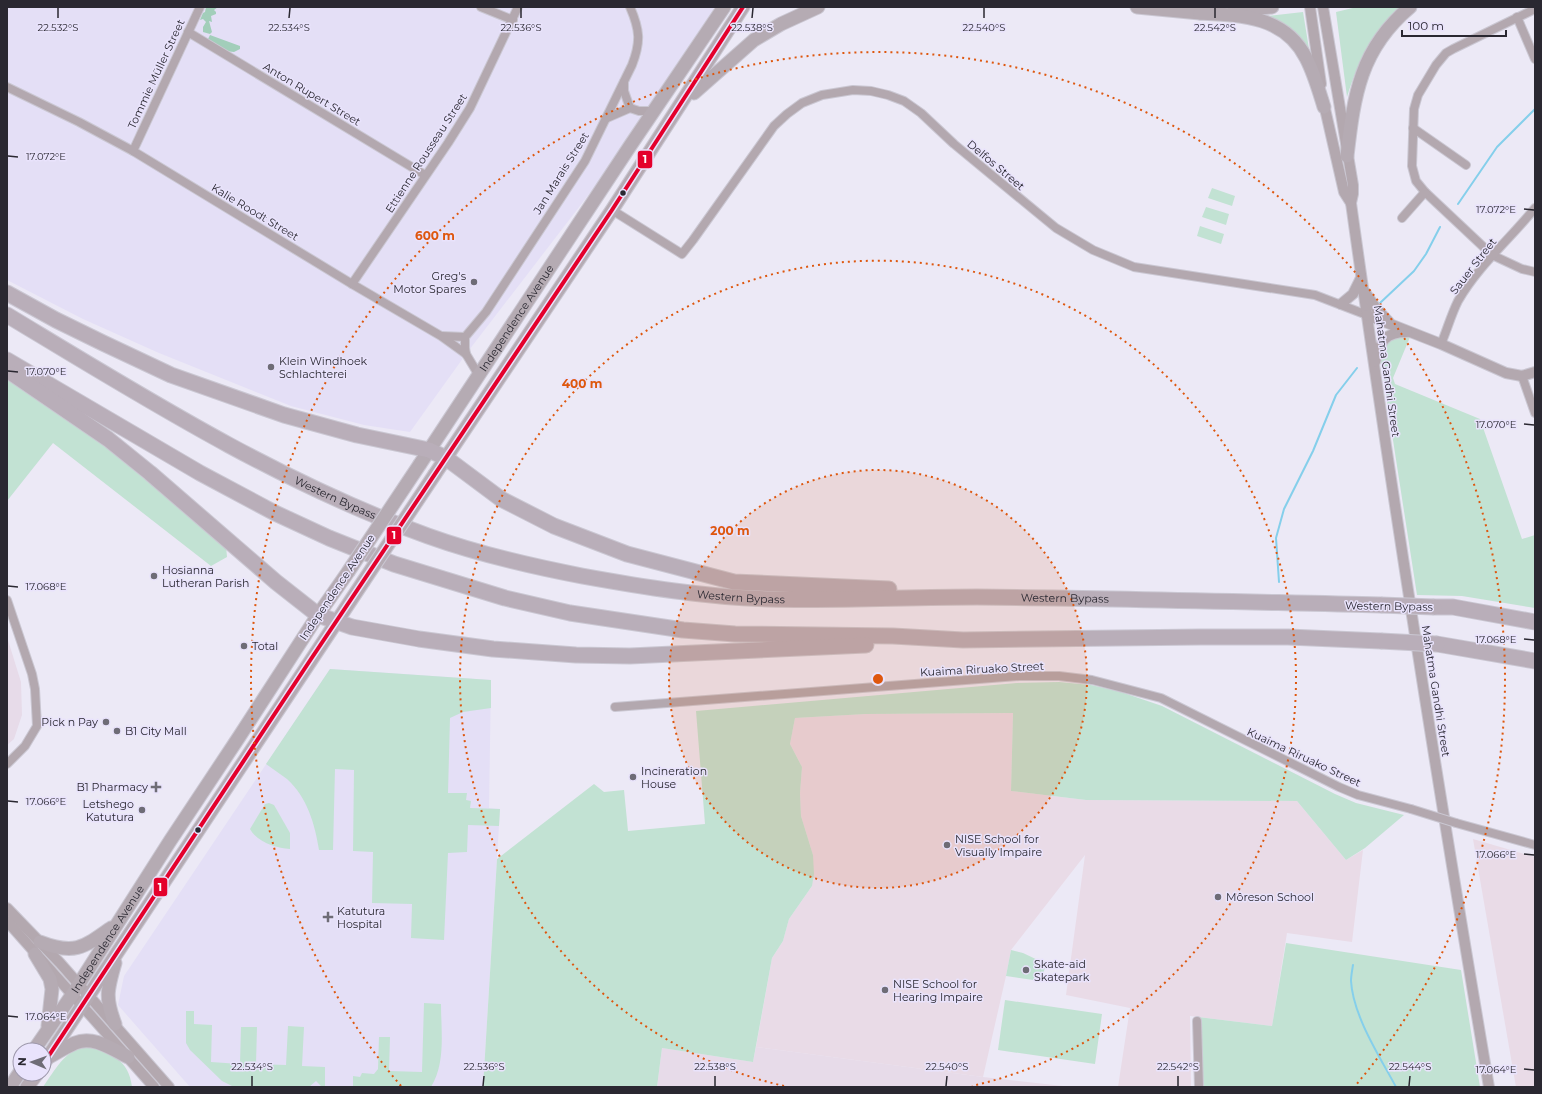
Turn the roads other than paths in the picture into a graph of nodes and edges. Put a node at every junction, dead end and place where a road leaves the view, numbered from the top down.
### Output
1 (200, 7) edge
2 (481, 7) edge
3 (518, 7) edge
4 (630, 7) edge
5 (718, 7) edge
6 (724, 7) edge
7 (743, 7) edge
8 (818, 7) edge
9 (1137, 7) edge
10 (1272, 7) edge
11 (1310, 7) edge
12 (1323, 7) edge
13 (1410, 7) edge
14 (1535, 9) edge
15 (1200, 13) junction
16 (1517, 17) junction
17 (512, 20) junction
18 (188, 32) junction
19 (703, 36) junction
20 (1535, 59) edge
21 (624, 81) junction
22 (7, 87) edge
23 (1324, 107) junction
24 (630, 108) junction
25 (653, 112) junction
26 (607, 118) junction
27 (668, 124) junction
28 (1413, 128) junction
29 (133, 151) junction
30 (1347, 156) junction
31 (1466, 164) dead end
32 (425, 176) junction
33 (1425, 192) junction
34 (1351, 203) junction
35 (1535, 208) edge
36 (612, 210) junction
37 (1402, 218) dead end
38 (1492, 255) junction
39 (1535, 272) edge
40 (1361, 278) junction
41 (352, 284) junction
42 (1363, 289) junction
43 (7, 293) edge
44 (1341, 304) junction
45 (7, 315) edge
46 (1366, 315) junction
47 (1391, 324) junction
48 (1409, 332) junction
49 (441, 336) junction
50 (465, 337) junction
51 (1441, 344) junction
52 (466, 354) junction
53 (7, 360) edge
54 (1374, 366) junction
55 (7, 371) edge
56 (1535, 372) edge
57 (478, 374) junction
58 (1522, 376) junction
59 (1535, 413) edge
60 (429, 450) junction
61 (446, 458) junction
62 (971, 597) junction
63 (7, 600) edge
64 (318, 615) junction
65 (1535, 622) edge
66 (336, 623) junction
67 (963, 640) junction
68 (1535, 661) edge
69 (615, 706) dead end
70 (7, 764) edge
71 (1535, 845) edge
72 (7, 908) edge
73 (7, 922) edge
74 (116, 924) junction
75 (38, 948) junction
76 (119, 952) junction
77 (75, 989) junction
78 (85, 1001) junction
79 (1197, 1021) dead end
80 (115, 1024) junction
81 (48, 1028) junction
82 (39, 1042) edge
83 (52, 1051) edge
84 (52, 1056) edge
85 (128, 1057) junction
86 (154, 1087) edge
87 (169, 1087) edge
88 (1199, 1087) edge
89 (1490, 1087) edge

1 - 18 street, Tommie Müller Street
2 - 17 street
3 - 17 street, Ettienne Rousseau Street
4 - 21 street, Jan Marais Street
5 - 19 main road
6 - 19 main road, Independence Avenue
7 - 27 main road, Independence Avenue
8 - 27 main road
9 - 15 main road
10 - 15 main road
11 - 23 street, Mahatma Gandhi Street
12 - 30 street, Mahatma Gandhi Street
13 - 30 main road
14 - 16 street
15 - 23 main road
16 - 20 street
16 - 28 street
17 - 32 street, Ettienne Rousseau Street
18 - 29 street, Tommie Müller Street
18 - 32 street, Anton Rupert Street
19 - 25 main road, Independence Avenue
21 - 24 street
21 - 26 street, Jan Marais Street
22 - 29 street, Kalie Roodt Street
23 - 34 street, Mahatma Gandhi Street
24 - 25 street
24 - 26 street
25 - 57 main road, Independence Avenue
26 - 50 street, Jan Marais Street
27 - 36 main road, Independence Avenue
28 - 31 street
28 - 33 street
29 - 41 street, Kalie Roodt Street
30 - 34 street, Mahatma Gandhi Street
32 - 41 street, Ettienne Rousseau Street
33 - 37 street
33 - 38 street
34 - 40 street, Mahatma Gandhi Street
35 - 38 street, Sauer Street
36 - 44 street, Delfos Street
36 - 61 main road, Independence Avenue
38 - 39 street
38 - 51 street, Sauer Street
40 - 42 street, Mahatma Gandhi Street
40 - 44 street
41 - 49 street, Kalie Roodt Street
42 - 46 street, Mahatma Gandhi Street
42 - 47 street
43 - 60 highway
44 - 46 street, Delfos Street
45 - 62 highway, Western Bypass
46 - 47 street
46 - 54 street, Mahatma Gandhi Street
47 - 48 street
48 - 51 street
48 - 54 street
49 - 50 street
49 - 52 street, Kalie Roodt Street
50 - 52 street
51 - 58 street
52 - 57 street, Kalie Roodt Street
53 - 67 highway
54 - 89 street, Mahatma Gandhi Street
55 - 64 highway
56 - 58 street
57 - 60 main road, Independence Avenue
58 - 59 street
60 - 61 highway
60 - 64 main road, Independence Avenue, bridge
61 - 62 highway
61 - 66 main road, Independence Avenue, bridge
62 - 65 highway, Western Bypass, bridge
63 - 70 street
64 - 66 highway
64 - 74 main road, Independence Avenue
66 - 67 highway
66 - 76 main road, Independence Avenue
67 - 68 highway, bridge
69 - 71 street, Kuaima Riruako Street, bridge
72 - 75 street
73 - 75 street
74 - 75 main road
74 - 77 main road, Independence Avenue
75 - 77 street
75 - 81 main road
76 - 78 main road, Independence Avenue
76 - 80 main road
77 - 78 street
77 - 81 main road, Independence Avenue
78 - 80 street
78 - 83 main road, Independence Avenue
78 - 85 street
79 - 88 street
80 - 87 street
81 - 82 main road, Independence Avenue
84 - 85 main road
85 - 86 street

